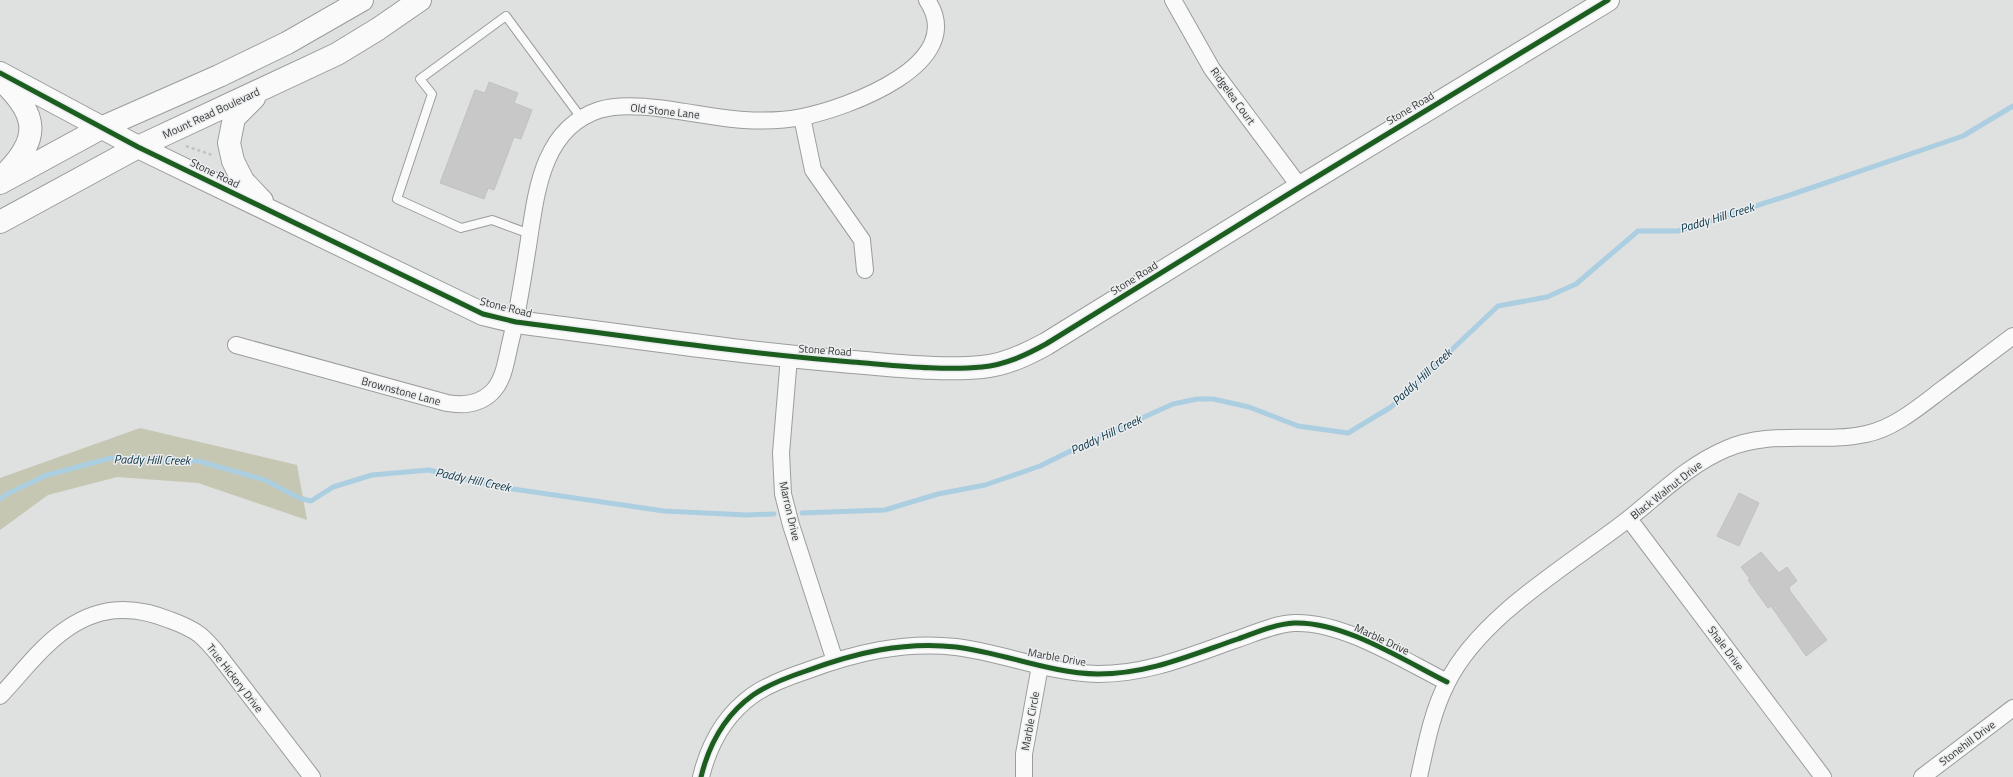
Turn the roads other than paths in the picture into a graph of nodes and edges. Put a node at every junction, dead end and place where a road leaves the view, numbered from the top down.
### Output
1 (362, 0) edge
2 (420, 0) edge
3 (927, 0) edge
4 (1173, 0) edge
5 (1608, 0) edge
6 (0, 73) edge
7 (0, 79) edge
8 (267, 87) junction
9 (802, 117) junction
10 (582, 119) junction
11 (103, 127) junction
12 (138, 147) junction
13 (0, 178) edge
14 (0, 183) edge
15 (1300, 187) junction
16 (274, 213) junction
17 (0, 222) edge
18 (530, 234) junction
19 (865, 270) dead end
20 (516, 322) junction
21 (2013, 336) edge
22 (236, 345) dead end
23 (789, 357) junction
24 (1628, 519) junction
25 (835, 660) junction
26 (1040, 666) junction
27 (1447, 682) junction
28 (0, 696) edge
29 (2013, 708) edge
30 (312, 777) edge
31 (701, 777) edge
32 (1024, 777) edge
33 (1419, 777) edge
34 (1824, 777) edge
35 (1922, 777) edge

1 - 11 street
2 - 8 street, Mount Read Boulevard
3 - 9 street, Old Stone Lane
4 - 15 street, Ridgelea Court
5 - 15 street, Stone Road
6 - 11 street, Stone Road
7 - 13 street
8 - 12 street, Mount Read Boulevard
8 - 16 street
9 - 10 street, Old Stone Lane
9 - 19 street
10 - 18 street, Old Stone Lane
10 - 18 lane
11 - 12 street, Stone Road
11 - 14 street
12 - 16 street, Stone Road
12 - 17 street, Mount Read Boulevard
15 - 23 street, Stone Road
16 - 20 street, Stone Road
18 - 20 street, Old Stone Lane
20 - 22 street, Brownstone Lane
20 - 23 street, Stone Road
21 - 24 street, Black Walnut Drive
23 - 25 street, Marron Drive
24 - 27 street, Black Walnut Drive
24 - 34 street, Shale Drive
25 - 26 street, Marble Drive
25 - 31 street, Marble Drive
26 - 27 street, Marble Drive
26 - 32 street, Marble Circle
27 - 33 street, Black Walnut Drive
28 - 30 street, True Hickory Drive
29 - 35 street, Stonehill Drive

